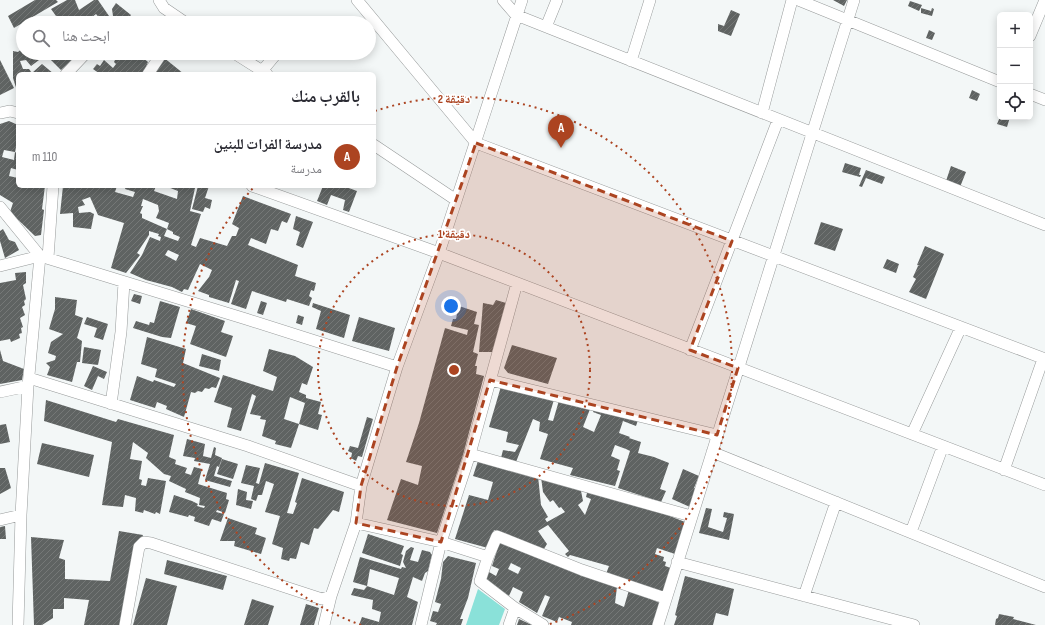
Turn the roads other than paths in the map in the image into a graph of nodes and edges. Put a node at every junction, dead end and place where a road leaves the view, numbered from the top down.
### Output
1 (158, 0) edge
2 (357, 0) edge
3 (503, 0) edge
4 (522, 0) edge
5 (557, 0) edge
6 (650, 0) edge
7 (792, 0) edge
8 (798, 0) edge
9 (854, 0) edge
10 (1045, 0) edge
11 (516, 15) junction
12 (175, 16) edge
13 (370, 16) edge
14 (848, 20) junction
15 (376, 23) edge
16 (546, 28) junction
17 (1033, 29) edge
18 (79, 60) edge
19 (157, 60) edge
20 (245, 60) edge
21 (273, 60) edge
22 (631, 61) junction
23 (68, 72) edge
24 (149, 72) edge
25 (265, 72) edge
26 (997, 81) edge
27 (1033, 95) edge
28 (1045, 100) edge
29 (16, 112) edge
30 (0, 113) edge
31 (762, 113) junction
32 (778, 120) junction
33 (812, 133) junction
34 (476, 143) junction
35 (376, 146) edge
36 (53, 188) edge
37 (258, 188) edge
38 (456, 200) junction
39 (0, 207) edge
40 (1045, 225) edge
41 (732, 241) junction
42 (438, 253) junction
43 (774, 256) junction
44 (44, 257) junction
45 (0, 266) edge
46 (124, 282) junction
47 (516, 283) junction
48 (960, 327) junction
49 (690, 350) junction
50 (1044, 359) edge
51 (397, 366) junction
52 (738, 368) junction
53 (490, 380) junction
54 (28, 382) junction
55 (0, 392) edge
56 (111, 404) junction
57 (912, 434) junction
58 (717, 435) junction
59 (943, 446) junction
60 (712, 452) junction
61 (470, 454) junction
62 (1004, 470) junction
63 (1045, 485) edge
64 (362, 486) junction
65 (836, 502) junction
66 (21, 515) junction
67 (692, 516) junction
68 (0, 520) edge
69 (356, 523) junction
70 (911, 532) junction
71 (441, 542) junction
72 (488, 557) junction
73 (677, 562) junction
74 (1045, 587) edge
75 (331, 596) junction
76 (804, 596) junction
77 (665, 598) junction
78 (515, 608) junction
79 (18, 625) edge
80 (125, 625) edge
81 (324, 625) edge
82 (421, 625) edge
83 (509, 625) edge
84 (544, 625) edge
85 (658, 625) edge
86 (914, 625) edge

1 - 12 street
2 - 13 street
3 - 11 street
4 - 11 street
5 - 16 street
6 - 22 street
7 - 31 street
8 - 14 street
9 - 14 street
10 - 17 street
11 - 16 street
11 - 34 street
14 - 26 street
14 - 33 street
15 - 34 street
16 - 22 street
18 - 23 street
19 - 24 street
20 - 25 street
21 - 25 street
22 - 31 street
27 - 28 street
29 - 30 street
31 - 32 street
32 - 33 street
32 - 41 street
33 - 40 street
33 - 43 street
34 - 38 street
34 - 41 street
35 - 38 street
36 - 44 street
37 - 42 street
38 - 42 street
39 - 44 street
41 - 43 street
41 - 49 street
42 - 47 street
42 - 51 street
43 - 48 street
43 - 52 street
44 - 45 street
44 - 46 street
44 - 54 street
46 - 51 street
46 - 56 street
47 - 49 street
47 - 53 street
48 - 50 street
48 - 57 street
49 - 52 street
50 - 62 street
51 - 64 street
52 - 57 street
52 - 58 street
53 - 58 street
53 - 61 street
54 - 55 street
54 - 56 street
54 - 66 street
56 - 64 street
57 - 59 street
58 - 60 street
59 - 62 street
59 - 70 street
60 - 65 street
60 - 67 street
61 - 67 street
61 - 71 street
62 - 63 street
64 - 69 street
65 - 70 street
65 - 76 street
66 - 68 street
66 - 79 street
67 - 73 street
69 - 71 street
69 - 75 street
70 - 74 street
71 - 72 street
71 - 82 street
72 - 77 street
72 - 78 street
73 - 76 street
73 - 77 street
75 - 80 street
75 - 81 street
76 - 86 street
77 - 85 street
78 - 83 street
78 - 84 street

